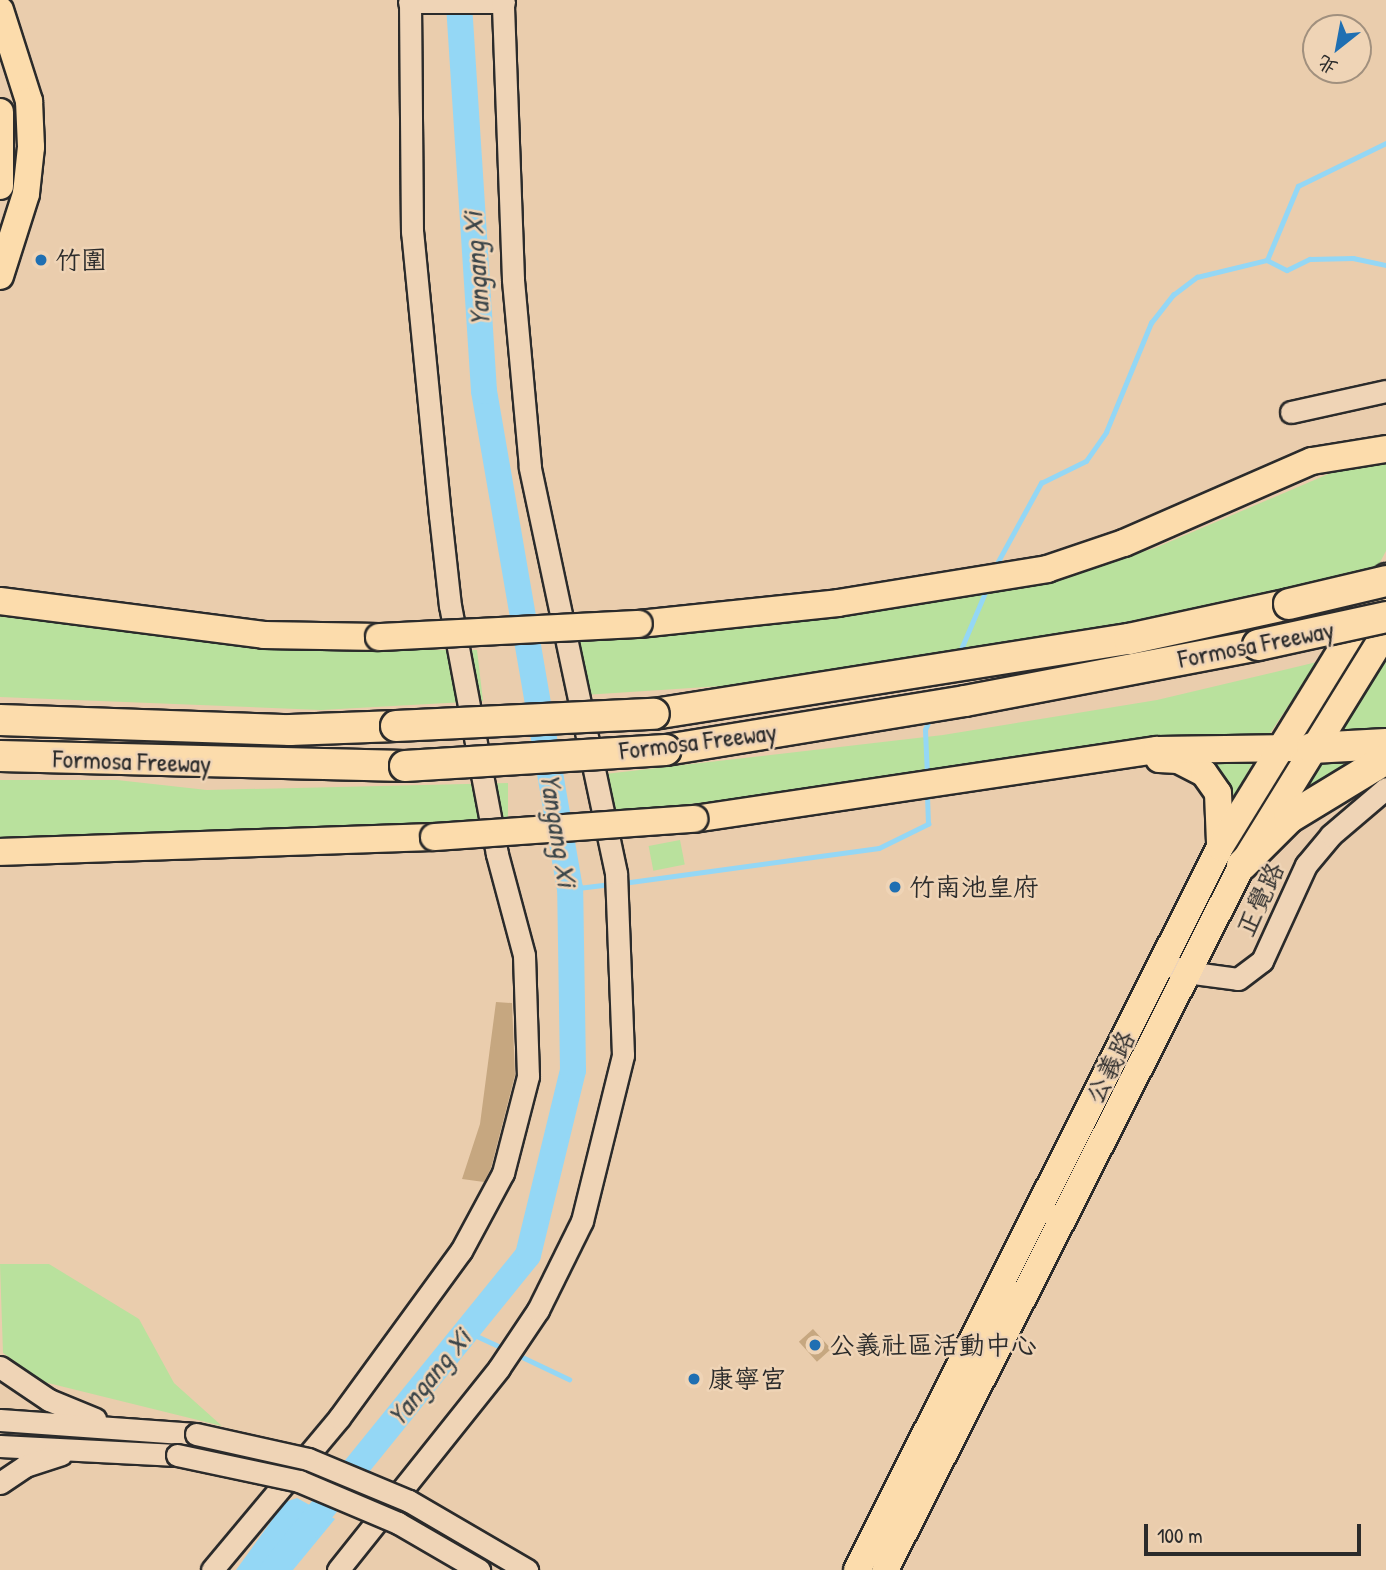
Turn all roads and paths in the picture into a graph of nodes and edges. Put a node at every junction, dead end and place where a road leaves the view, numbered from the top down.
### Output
1 (409, 1) edge
2 (504, 1) edge
3 (0, 10) edge
4 (0, 112) edge
5 (0, 186) edge
6 (0, 276) edge
7 (1386, 391) edge
8 (1291, 412) dead end
9 (1386, 438) edge
10 (1386, 449) edge
11 (1322, 460) junction
12 (1386, 579) edge
13 (0, 591) edge
14 (0, 601) edge
15 (93, 613) junction
16 (1386, 617) edge
17 (1386, 632) edge
18 (0, 720) edge
19 (1386, 744) edge
20 (1278, 748) junction
21 (1312, 748) junction
22 (0, 756) edge
23 (1386, 759) edge
24 (1066, 762) junction
25 (1386, 788) edge
26 (36, 851) junction
27 (0, 852) edge
28 (1231, 856) junction
29 (0, 860) edge
30 (1174, 967) junction
31 (0, 1367) edge
32 (0, 1420) edge
33 (110, 1425) junction
34 (0, 1446) edge
35 (74, 1449) junction
36 (0, 1483) edge
37 (212, 1570) edge
38 (338, 1570) edge
39 (479, 1570) edge
40 (527, 1570) edge
41 (857, 1570) edge
42 (885, 1570) edge

1 - 2 street
1 - 37 street
2 - 38 street
3 - 6 main road
4 - 5 main road
7 - 8 street
9 - 11 main road
10 - 11 main road
11 - 15 main road, bridge
12 - 18 highway, Formosa Freeway, bridge
12 - 20 main road, 公義路
13 - 15 main road
14 - 15 main road
16 - 22 highway, Formosa Freeway, bridge
17 - 21 main road, 公義路
19 - 21 highway
20 - 21 main road
20 - 24 main road
20 - 28 main road, 公義路
21 - 28 main road, 公義路
23 - 28 highway
24 - 26 main road, bridge
24 - 28 main road
25 - 30 street, 正覺路
26 - 27 main road
26 - 29 main road
28 - 30 main road, 公義路
30 - 41 main road, 公義路
30 - 42 main road, 公義路
31 - 33 street
32 - 33 street
33 - 40 street, bridge
34 - 35 street
35 - 36 street
35 - 39 street, bridge

